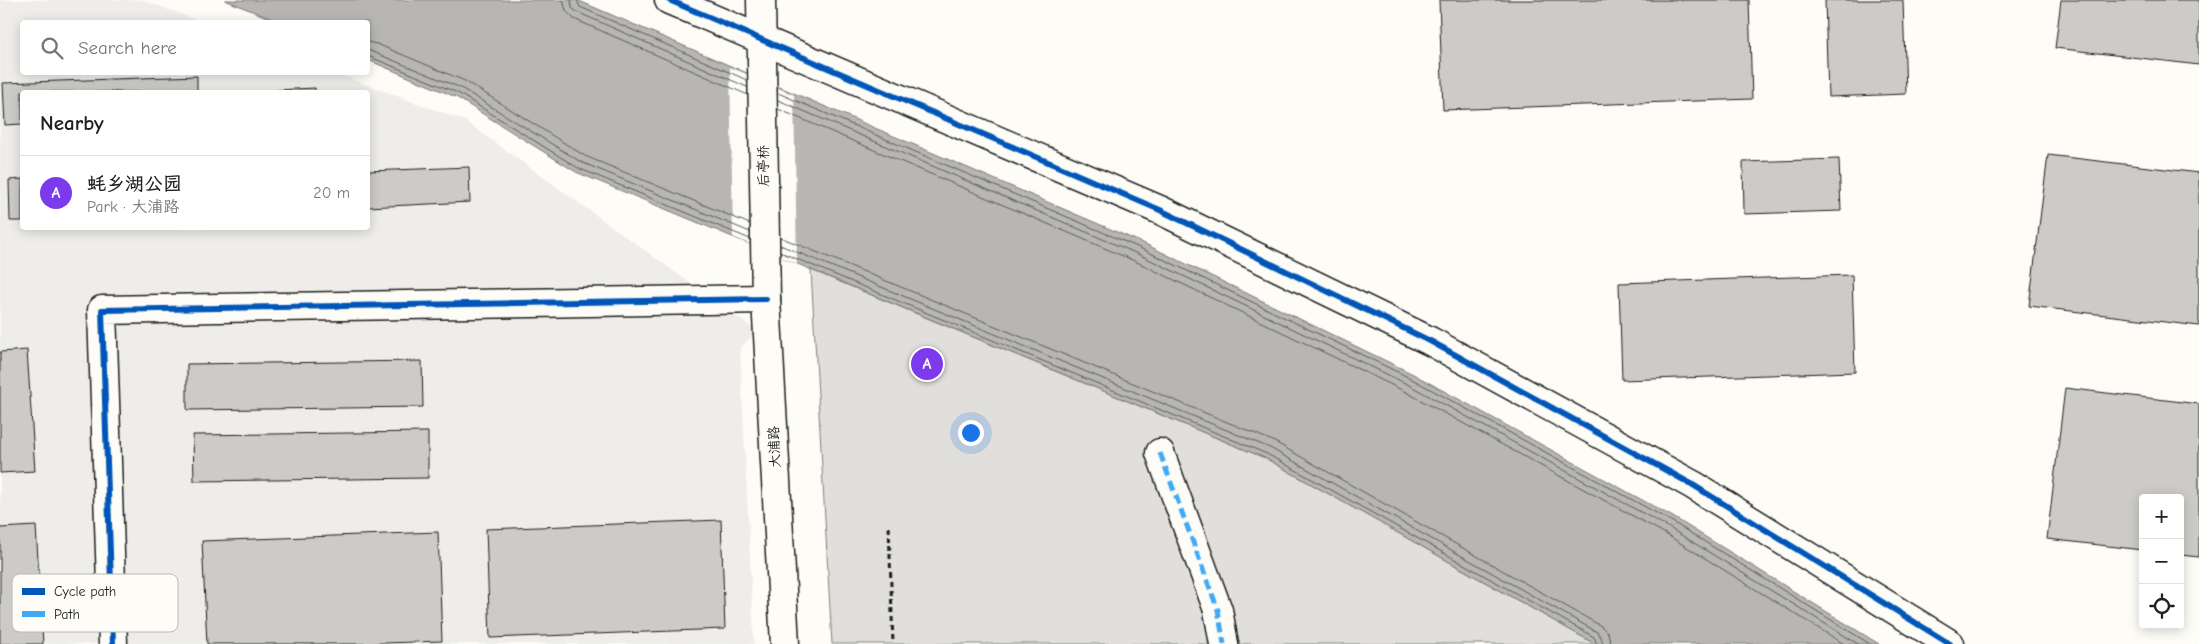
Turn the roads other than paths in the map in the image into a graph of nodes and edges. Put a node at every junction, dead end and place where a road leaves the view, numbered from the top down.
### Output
1 (669, 0) edge
2 (761, 0) edge
3 (761, 40) junction
4 (765, 251) joint
5 (766, 299) junction
6 (1160, 453) dead end
7 (111, 574) edge
8 (785, 644) edge
9 (1224, 644) edge
10 (1950, 644) edge

1 - 3 street
2 - 3 street
3 - 4 street, 后亭桥
3 - 10 street
4 - 5 street, 大浦路
5 - 7 street
5 - 8 street, 大浦路
6 - 9 street

